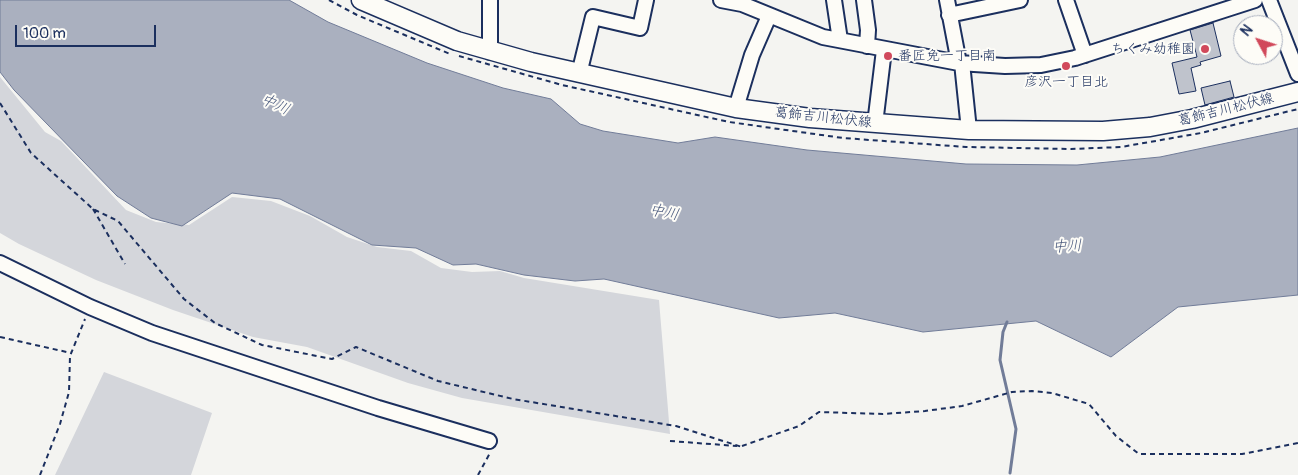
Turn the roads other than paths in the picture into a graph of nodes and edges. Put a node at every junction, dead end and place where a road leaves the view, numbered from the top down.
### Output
1 (361, 0) edge
2 (490, 0) edge
3 (646, 0) edge
4 (721, 0) edge
5 (834, 0) edge
6 (864, 0) edge
7 (947, 0) edge
8 (1020, 0) edge
9 (1066, 0) edge
10 (1255, 0) edge
11 (1269, 0) edge
12 (1002, 2) edge
13 (949, 15) junction
14 (769, 16) junction
15 (840, 40) junction
16 (867, 46) junction
17 (884, 50) junction
18 (490, 52) junction
19 (1085, 55) junction
20 (961, 63) junction
21 (579, 74) junction
22 (1298, 74) edge
23 (1298, 92) edge
24 (736, 108) junction
25 (874, 124) junction
26 (969, 130) junction
27 (0, 263) edge
28 (489, 441) road end

1 - 18 main road, 葛飾吉川松伏線
2 - 18 street
3 - 21 street
4 - 14 street
5 - 15 street
6 - 16 street
7 - 13 street
8 - 12 street
9 - 19 street
10 - 19 street
11 - 22 street
12 - 13 street
13 - 20 street
14 - 15 street
14 - 24 street
15 - 16 street
16 - 17 street
17 - 20 street
17 - 25 street
18 - 21 main road, 葛飾吉川松伏線
19 - 20 street
20 - 26 street
21 - 24 main road, 葛飾吉川松伏線
23 - 26 main road, 葛飾吉川松伏線
24 - 25 main road, 葛飾吉川松伏線
25 - 26 main road, 葛飾吉川松伏線
27 - 28 street

